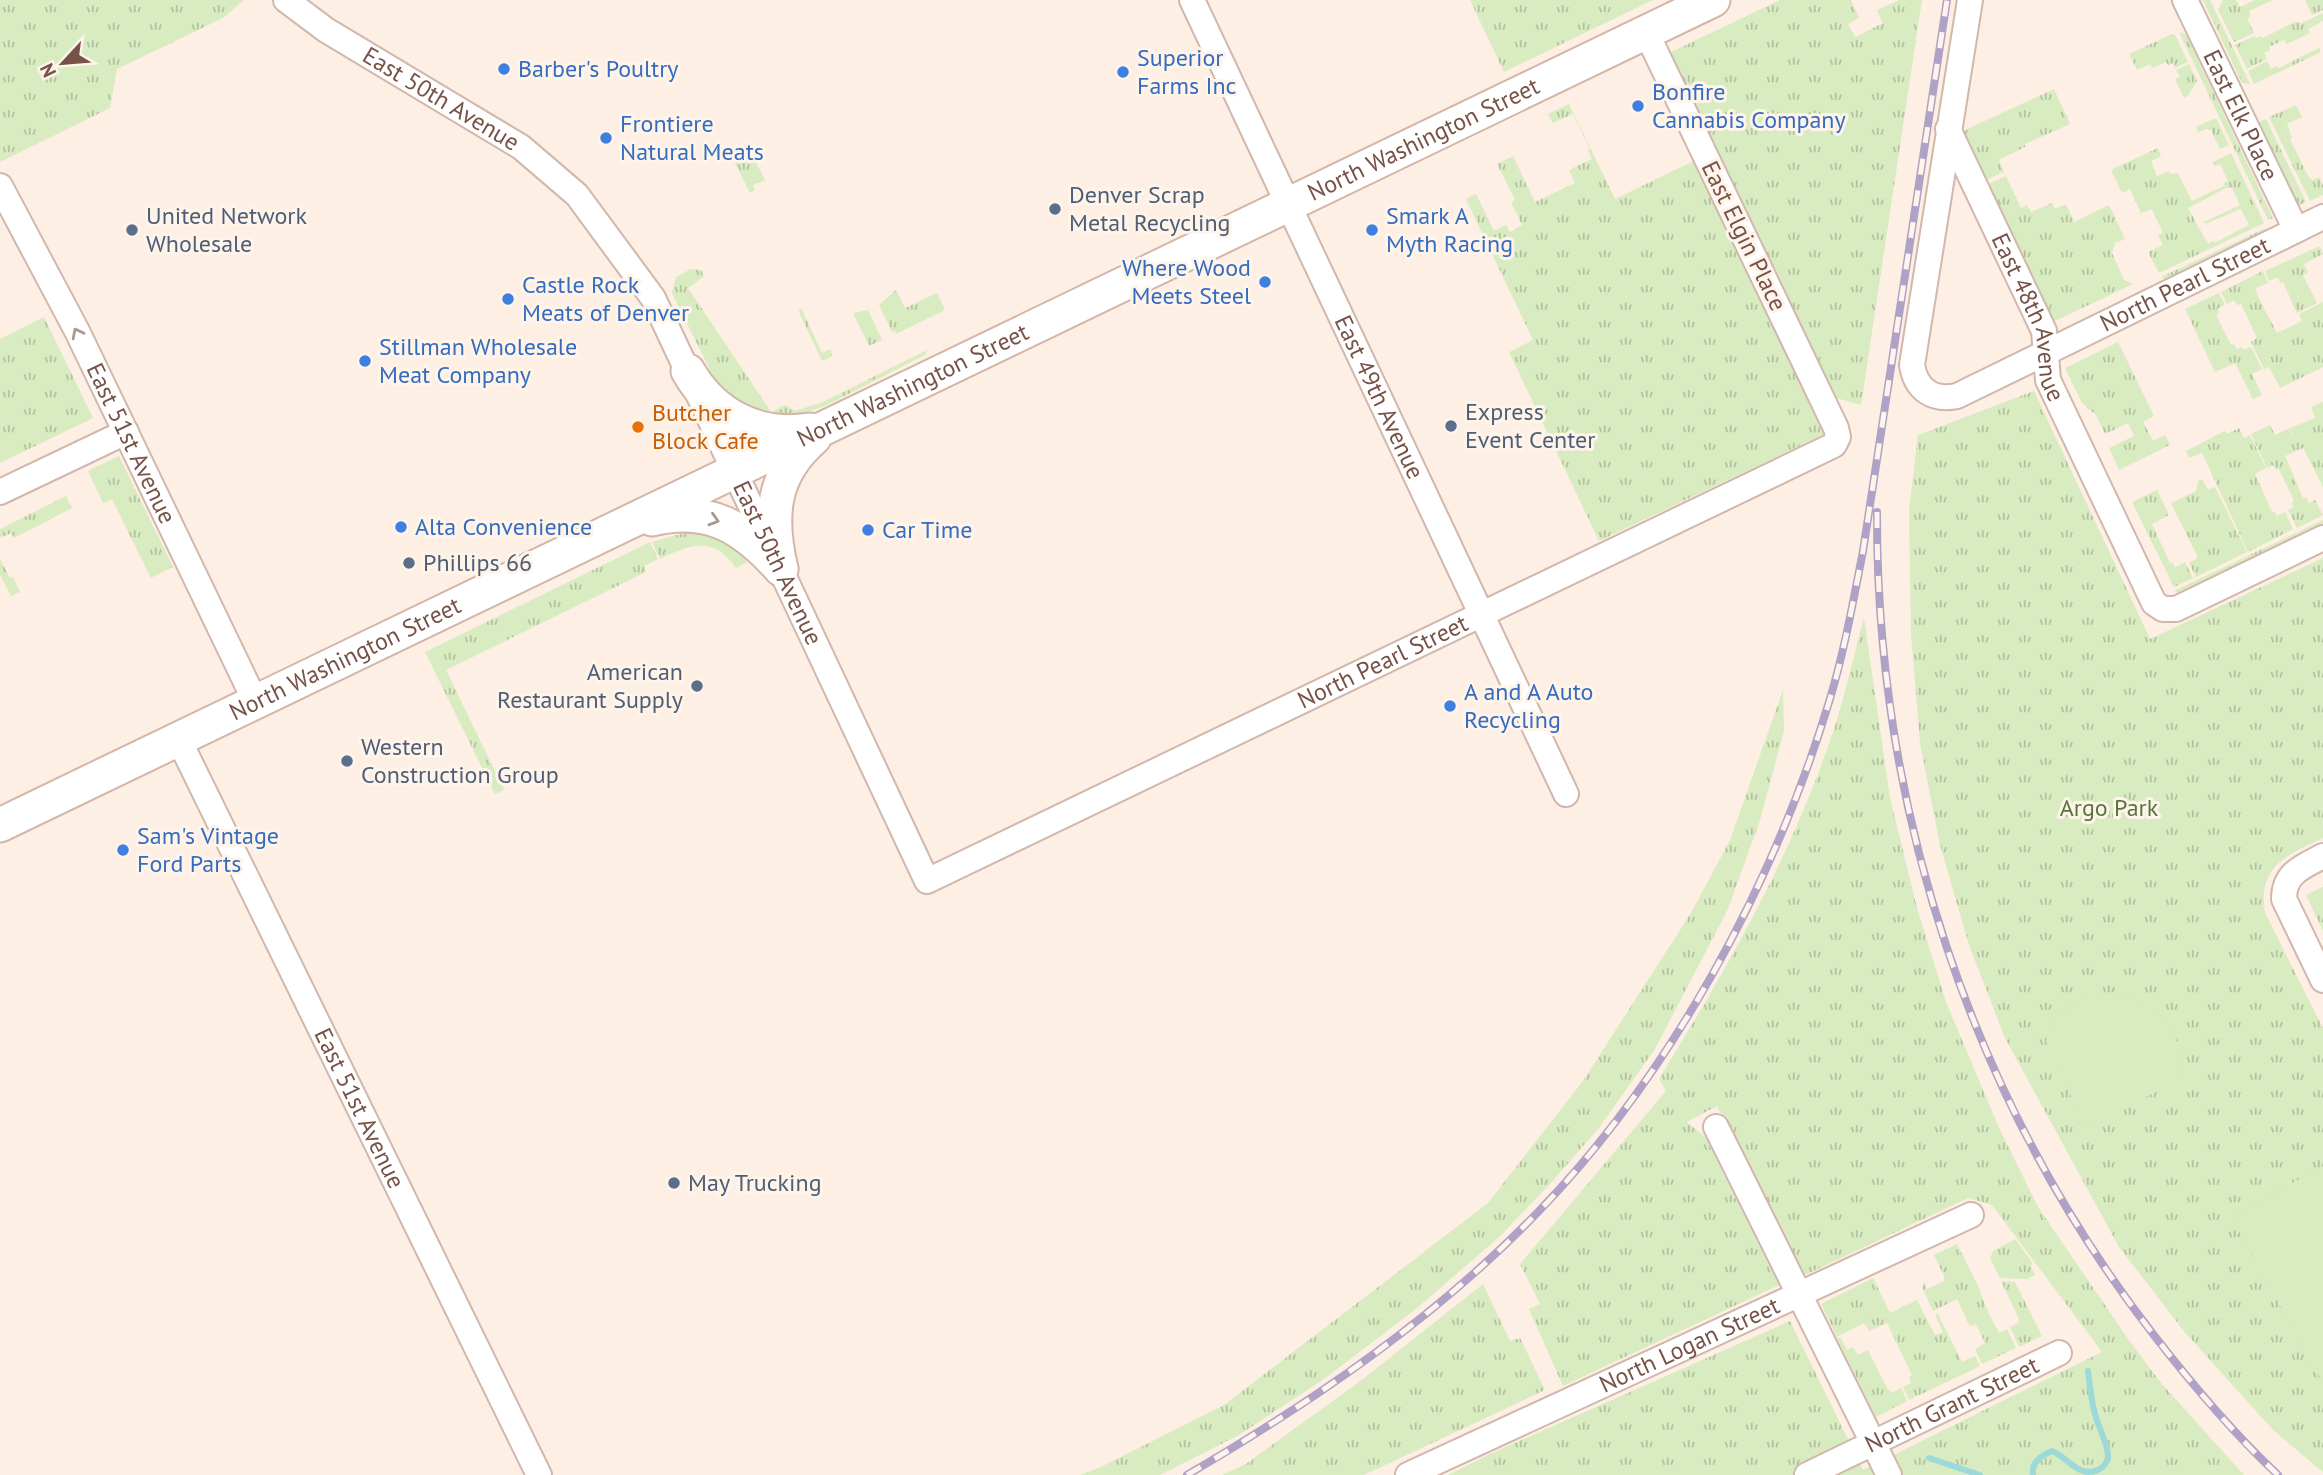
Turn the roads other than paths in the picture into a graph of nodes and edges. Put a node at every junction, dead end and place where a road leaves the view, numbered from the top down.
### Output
1 (286, 0) edge
2 (1192, 0) edge
3 (1713, 0) edge
4 (1970, 0) edge
5 (2185, 0) edge
6 (1646, 32) junction
7 (1948, 129) junction
8 (0, 186) edge
9 (1288, 205) junction
10 (2323, 217) edge
11 (2296, 230) junction
12 (2046, 352) junction
13 (688, 371) junction
14 (830, 426) junction
15 (126, 432) junction
16 (1837, 441) joint
17 (735, 471) junction
18 (0, 492) edge
19 (623, 525) junction
20 (2323, 538) edge
21 (781, 569) junction
22 (1482, 615) junction
23 (256, 703) junction
24 (179, 740) junction
25 (1566, 794) dead end
26 (0, 825) edge
27 (2314, 861) edge
28 (927, 881) joint
29 (2323, 980) edge
30 (1716, 1127) dead end
31 (1971, 1215) dead end
32 (1799, 1295) junction
33 (2059, 1353) dead end
34 (1873, 1444) junction
35 (539, 1475) edge
36 (1408, 1475) edge
37 (1807, 1475) edge
38 (1889, 1475) edge

1 - 13 street, East 50th Avenue
2 - 9 street, East 49th Avenue
3 - 6 main road, North Washington Street
4 - 7 street
5 - 11 street, East Elk Place
6 - 9 main road, North Washington Street
6 - 16 street, East Elgin Place
7 - 12 street, East 48th Avenue
7 - 12 street, North Pearl Street
15 -> 8 street, East 51st Avenue
9 - 14 main road, North Washington Street
9 - 22 street, East 49th Avenue
10 - 11 street, North Pearl Street
11 - 12 street, North Pearl Street
12 - 20 street, East 48th Avenue
13 - 14 main road
13 - 17 street, East 50th Avenue
14 - 17 main road, North Washington Street
14 - 21 main road
15 - 18 street
15 - 23 street, East 51st Avenue
16 - 22 street, North Pearl Street
17 - 19 main road, North Washington Street
17 - 21 street, East 50th Avenue
19 -> 21 main road
19 - 23 main road, North Washington Street
21 - 28 street, East 50th Avenue
22 - 25 street, East 49th Avenue
22 - 28 street, North Pearl Street
23 - 24 main road, North Washington Street
24 - 26 main road, North Washington Street
24 - 35 street, East 51st Avenue
27 - 29 street
30 - 32 street
31 - 32 street, North Logan Street
32 - 34 street
32 - 36 street, North Logan Street
33 - 34 street, North Grant Street
34 - 37 street, North Grant Street
34 - 38 street

